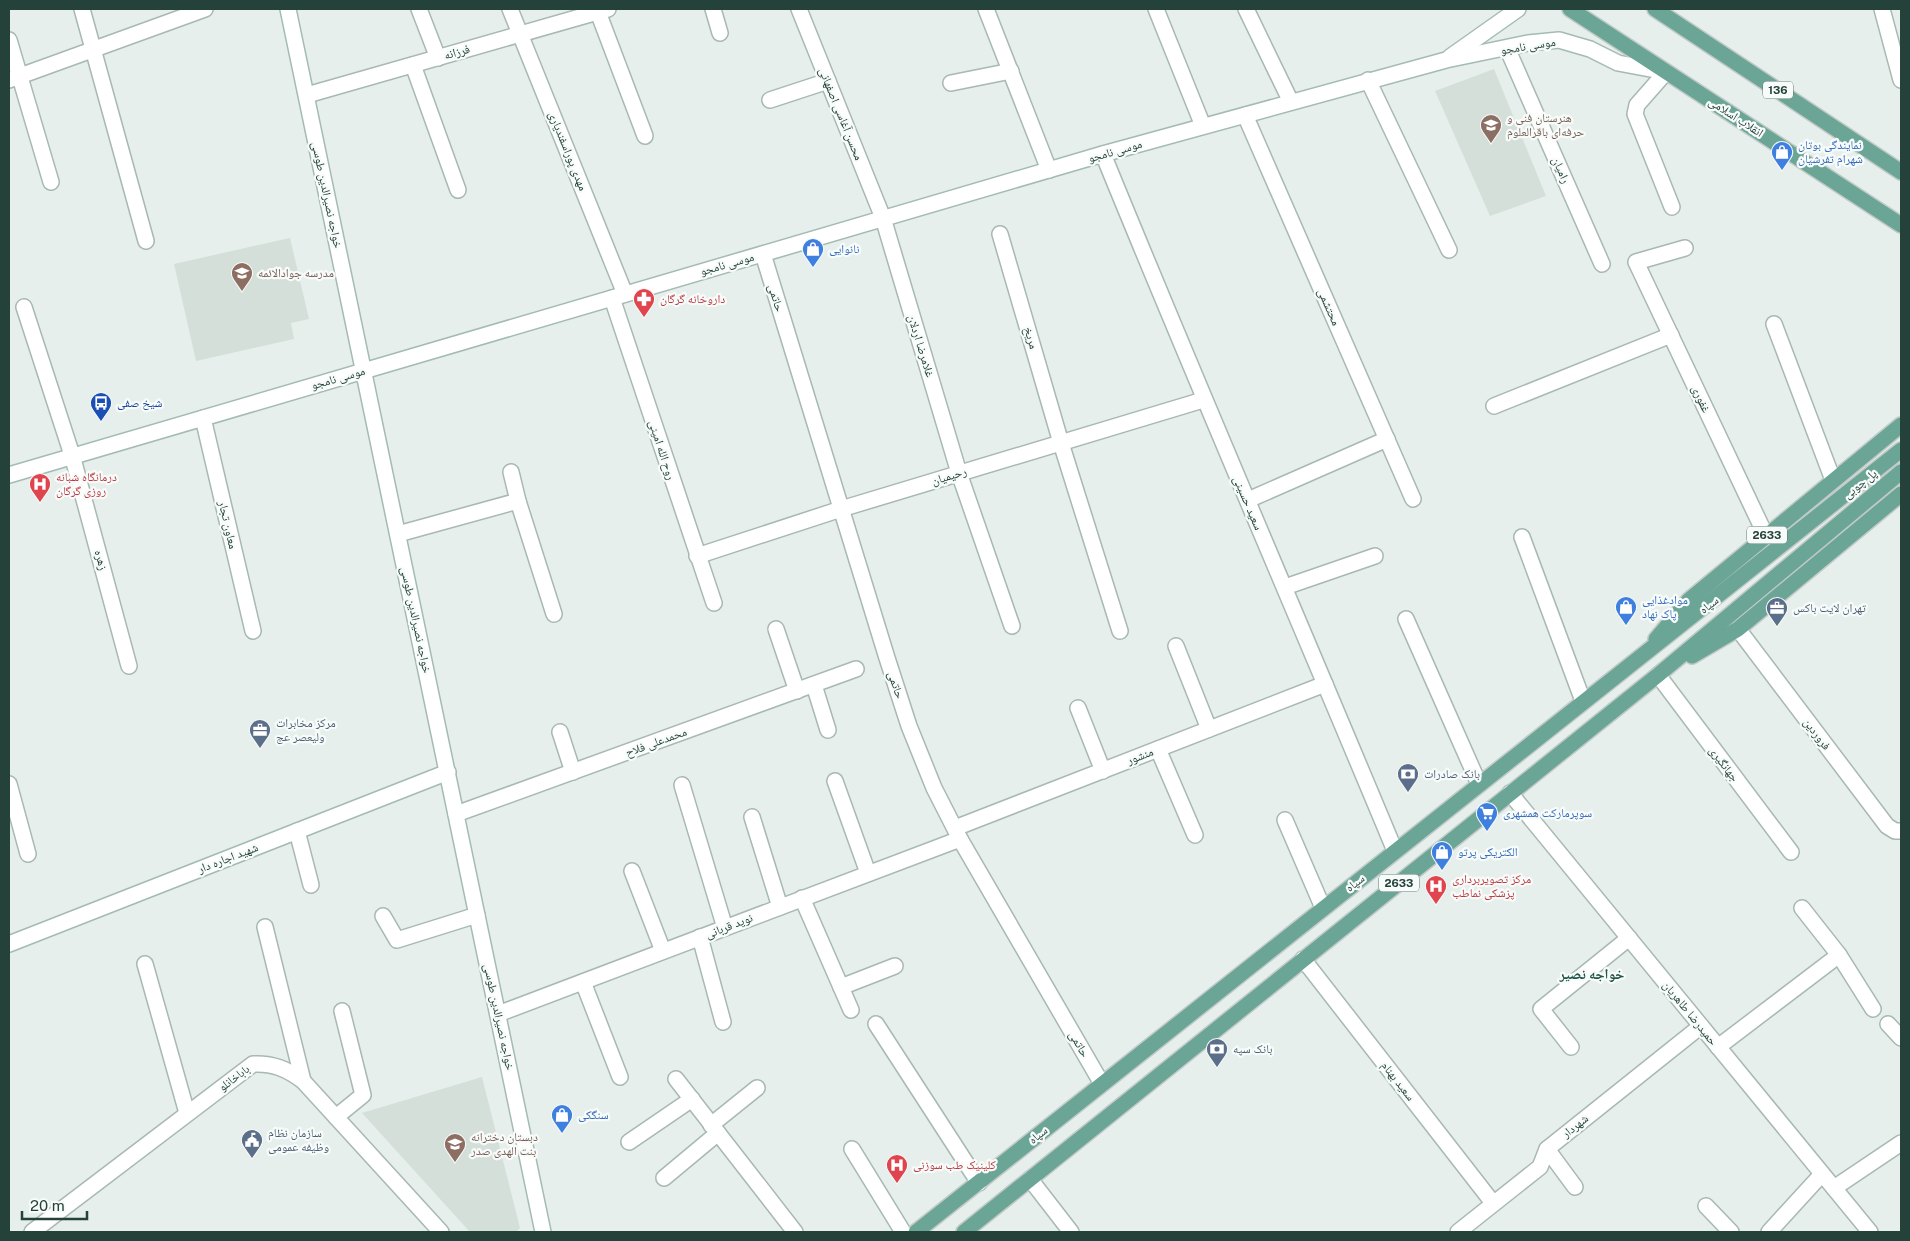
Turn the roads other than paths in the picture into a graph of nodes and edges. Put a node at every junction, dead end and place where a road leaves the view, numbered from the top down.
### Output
1 (82, 9) edge
2 (205, 9) edge
3 (288, 9) edge
4 (419, 9) edge
5 (510, 9) edge
6 (713, 9) edge
7 (799, 9) edge
8 (986, 9) edge
9 (1156, 9) edge
10 (1246, 9) edge
11 (1518, 9) edge
12 (1570, 9) edge
13 (1655, 9) edge
14 (1882, 9) edge
15 (603, 10) edge
16 (720, 33) dead end
17 (521, 34) junction
18 (9, 40) edge
19 (1507, 48) junction
20 (94, 49) junction
21 (438, 58) junction
22 (1446, 60) junction
23 (413, 65) junction
24 (1011, 71) junction
25 (1666, 72) junction
26 (14, 78) edge
27 (1368, 80) junction
28 (1901, 80) edge
29 (828, 81) junction
30 (951, 83) dead end
31 (307, 95) junction
32 (770, 100) dead end
33 (1291, 102) junction
34 (1245, 115) junction
35 (1203, 126) junction
36 (645, 136) dead end
37 (1103, 154) junction
38 (1049, 170) junction
39 (1901, 172) edge
40 (51, 182) dead end
41 (458, 190) dead end
42 (1672, 207) dead end
43 (883, 218) junction
44 (1901, 225) edge
45 (1000, 234) dead end
46 (146, 241) dead end
47 (1685, 248) dead end
48 (1449, 250) dead end
49 (763, 254) junction
50 (1602, 264) dead end
51 (619, 296) junction
52 (24, 307) dead end
53 (1774, 324) dead end
54 (1670, 335) junction
55 (363, 371) junction
56 (1203, 400) junction
57 (1494, 406) dead end
58 (203, 418) junction
59 (1901, 425) edge
60 (1387, 439) junction
61 (1061, 443) junction
62 (1901, 450) edge
63 (72, 455) junction
64 (511, 472) dead end
65 (1901, 472) edge
66 (959, 473) junction
67 (9, 475) edge
68 (1833, 480) junction
69 (1901, 494) edge
70 (1413, 499) dead end
71 (1248, 500) junction
72 (518, 501) junction
73 (841, 509) junction
74 (1818, 517) joint
75 (1831, 530) joint
76 (398, 534) junction
77 (1766, 536) junction
78 (1522, 537) dead end
79 (697, 556) junction
80 (1375, 556) dead end
81 (1285, 587) junction
82 (714, 603) dead end
83 (554, 614) dead end
84 (1406, 619) dead end
85 (1012, 626) dead end
86 (776, 629) dead end
87 (1738, 629) junction
88 (253, 631) dead end
89 (1120, 631) dead end
90 (1176, 646) dead end
91 (1642, 656) junction
92 (129, 666) dead end
93 (856, 669) dead end
94 (1658, 675) junction
95 (1325, 684) junction
96 (814, 685) junction
97 (797, 691) junction
98 (1583, 701) junction
99 (1078, 708) dead end
100 (1209, 729) junction
101 (828, 730) dead end
102 (560, 732) dead end
103 (1158, 749) junction
104 (1103, 771) junction
105 (448, 772) junction
106 (573, 772) junction
107 (835, 781) dead end
108 (9, 784) edge
109 (682, 784) dead end
110 (1479, 784) junction
111 (1510, 793) junction
112 (13, 814) edge
113 (456, 814) junction
114 (752, 817) dead end
115 (1285, 820) dead end
116 (1901, 830) edge
117 (297, 831) junction
118 (957, 834) junction
119 (1195, 835) dead end
120 (1395, 851) junction
121 (1791, 852) dead end
122 (28, 854) dead end
123 (632, 871) dead end
124 (868, 873) junction
125 (311, 885) dead end
126 (802, 898) junction
127 (780, 907) junction
128 (1323, 908) junction
129 (1802, 908) dead end
130 (383, 916) dead end
131 (477, 916) junction
132 (265, 927) dead end
133 (725, 928) junction
134 (700, 937) junction
135 (1629, 938) junction
136 (9, 944) edge
137 (663, 952) junction
138 (1839, 955) junction
139 (1303, 959) junction
140 (145, 964) dead end
141 (895, 966) dead end
142 (583, 982) junction
143 (841, 987) junction
144 (1873, 1009) dead end
145 (851, 1010) dead end
146 (342, 1011) dead end
147 (498, 1014) junction
148 (723, 1022) dead end
149 (876, 1024) dead end
150 (1888, 1024) dead end
151 (1701, 1026) junction
152 (1901, 1038) edge
153 (1571, 1046) dead end
154 (1718, 1047) junction
155 (620, 1077) dead end
156 (676, 1079) dead end
157 (303, 1081) junction
158 (1102, 1084) junction
159 (757, 1088) dead end
160 (692, 1099) junction
161 (187, 1113) junction
162 (336, 1117) junction
163 (715, 1129) junction
164 (628, 1142) dead end
165 (1901, 1143) edge
166 (852, 1149) dead end
167 (1547, 1149) junction
168 (1822, 1174) junction
169 (664, 1178) dead end
170 (1030, 1179) junction
171 (979, 1182) junction
172 (1575, 1187) dead end
173 (1834, 1188) junction
174 (1493, 1204) junction
175 (1706, 1206) dead end
176 (32, 1232) edge
177 (441, 1232) edge
178 (543, 1232) edge
179 (794, 1232) edge
180 (903, 1232) edge
181 (916, 1232) edge
182 (964, 1232) edge
183 (1071, 1232) edge
184 (1458, 1232) edge
185 (1730, 1232) edge
186 (1769, 1232) edge
187 (1870, 1232) edge

1 - 20 street
2 - 20 street
3 - 31 street, خواجه نصیرالدین طوسی
4 - 21 street
5 - 17 street, مهدی پوراسفندیاری
6 - 16 street
7 - 29 street, محسن آغاسی اصفهانی
8 - 24 street
9 - 35 street
10 - 33 street
11 - 22 street, موسی نامجو
12 - 25 main road, انقلاب اسلامی
13 - 39 main road, 136
14 - 28 street
15 - 17 street, فرزانه
15 - 36 street
17 - 21 street, فرزانه
17 - 51 street, مهدی پوراسفندیاری
18 - 26 street
19 - 22 street, موسی نامجو
19 - 25 street, موسی نامجو
19 - 50 street, رامیان
20 - 26 street
20 - 46 street
21 - 23 street, فرزانه
22 - 27 street, موسی نامجو
23 - 31 street, فرزانه
23 - 41 street
24 - 30 street
24 - 38 street
25 - 42 street
25 - 44 main road, انقلاب اسلامی
26 - 40 street
27 - 33 street, موسی نامجو
27 - 48 street
29 - 32 street
29 - 43 street, محسن آغاسی اصفهانی
31 - 55 street, خواجه نصیرالدین طوسی
33 - 34 street, موسی نامجو
34 - 35 street, موسی نامجو
34 - 60 street, محتشمی
35 - 37 street, موسی نامجو
37 - 38 street, موسی نامجو
37 - 56 street, سعید حسینی
38 - 43 street, موسی نامجو
43 - 49 street, موسی نامجو
43 - 66 street, غلامرضا اردلان
45 - 61 street, مریخ
47 - 54 street, غفوری
49 - 51 street, موسی نامجو
49 - 73 street, حاتمی
51 - 55 street, موسی نامجو
51 - 79 street, روح الله امینی
52 - 63 street, زهره
53 - 68 street
54 - 57 street
54 - 77 street, غفوری
55 - 58 street, موسی نامجو
55 - 76 street, خواجه نصیرالدین طوسی
56 - 61 street, رحیمیان
56 - 71 street, سعید حسینی
58 - 63 street, موسی نامجو
58 - 88 street, معاون تجار
59 - 68 main road, 2633
60 - 70 street, محتشمی
60 - 71 street
61 - 66 street, رحیمیان
61 - 89 street, مریخ
62 - 74 main road, پل چوبی / 2633
63 - 67 street, موسی نامجو
63 - 92 street, زهره
64 - 72 street
65 - 75 main road, پل چوبی / 2633
66 - 73 street, رحیمیان
66 - 85 street, غلامرضا اردلان
68 - 77 main road, 2633
69 - 87 main road, 2633
71 - 81 street, سعید حسینی
72 - 76 street
72 - 83 street
73 - 79 street, رحیمیان
73 - 118 street, حاتمی
74 - 91 main road, سپاه / 2633
75 - 94 main road, سپاه / 2633
76 - 105 street, خواجه نصیرالدین طوسی
77 - 91 main road, 2633
78 - 98 street
79 - 82 street, روح الله امینی
80 - 81 street
81 - 95 street, سعید حسینی
84 - 110 street
86 - 97 street
87 - 94 main road, 2633
87 - 116 street, فروردین
90 - 100 street
91 - 98 main road, سپاه / 2633
93 - 96 street, محمدعلی فلاح
94 - 111 main road, سپاه / 2633
94 - 121 street, جهانگیری
95 - 100 street, منشور
95 - 120 street, سعید حسینی
96 - 97 street, محمدعلی فلاح
96 - 101 street
97 - 106 street, محمدعلی فلاح
98 - 110 main road, سپاه / 2633
99 - 104 street
100 - 103 street, منشور
102 - 106 street
103 - 104 street, منشور
103 - 119 street
104 - 118 street, منشور
105 - 113 street, خواجه نصیرالدین طوسی
105 - 117 street, شهید اجاره دار
106 - 113 street, محمدعلی فلاح
107 - 124 street
108 - 112 street
109 - 133 street
110 - 120 main road, سپاه / 2633
111 - 135 street, حمیدرضا طاهریان
111 - 139 main road, سپاه / 2633
112 - 122 street
113 - 131 street, خواجه نصیرالدین طوسی
114 - 127 street
115 - 128 street
117 - 125 street
117 - 136 street, شهید اجاره دار
118 - 124 street, نوید قربانی
118 - 158 street, حاتمی
120 - 128 main road, سپاه / 2633
123 - 137 street
124 - 126 street, نوید قربانی
126 - 127 street, نوید قربانی
126 - 143 street
127 - 133 street, نوید قربانی
128 - 158 main road, سپاه / 2633
129 - 138 street
130 - 131 street
131 - 147 street, خواجه نصیرالدین طوسی
132 - 157 street
133 - 134 street, نوید قربانی
134 - 137 street, نوید قربانی
134 - 148 street
135 - 151 street, حمیدرضا طاهریان
135 - 153 street
137 - 142 street, نوید قربانی
138 - 144 street
138 - 154 street
139 - 170 main road, سپاه / 2633
139 - 174 street, سعید بهنام
140 - 161 street
141 - 143 street
142 - 147 street, نوید قربانی
142 - 155 street
143 - 145 street
146 - 162 street
147 - 178 street, خواجه نصیرالدین طوسی
149 - 171 street
150 - 152 street
151 - 154 street, حمیدرضا طاهریان
151 - 167 street, شهردار
154 - 168 street, حمیدرضا طاهریان
156 - 160 street
157 - 161 street, باباخانلو
157 - 162 street, باباخانلو
158 - 171 main road, سپاه / 2633
159 - 163 street
160 - 163 street
160 - 164 street
161 - 176 street, باباخانلو
162 - 177 street, باباخانلو
163 - 169 street
163 - 179 street
165 - 173 street
166 - 180 street
167 - 172 street
167 - 174 street, شهردار
168 - 173 street, حمیدرضا طاهریان
168 - 186 street
170 - 182 main road, سپاه / 2633
170 - 183 street
171 - 181 main road, سپاه / 2633
173 - 187 street, حمیدرضا طاهریان
174 - 184 street, شهردار
175 - 185 street

